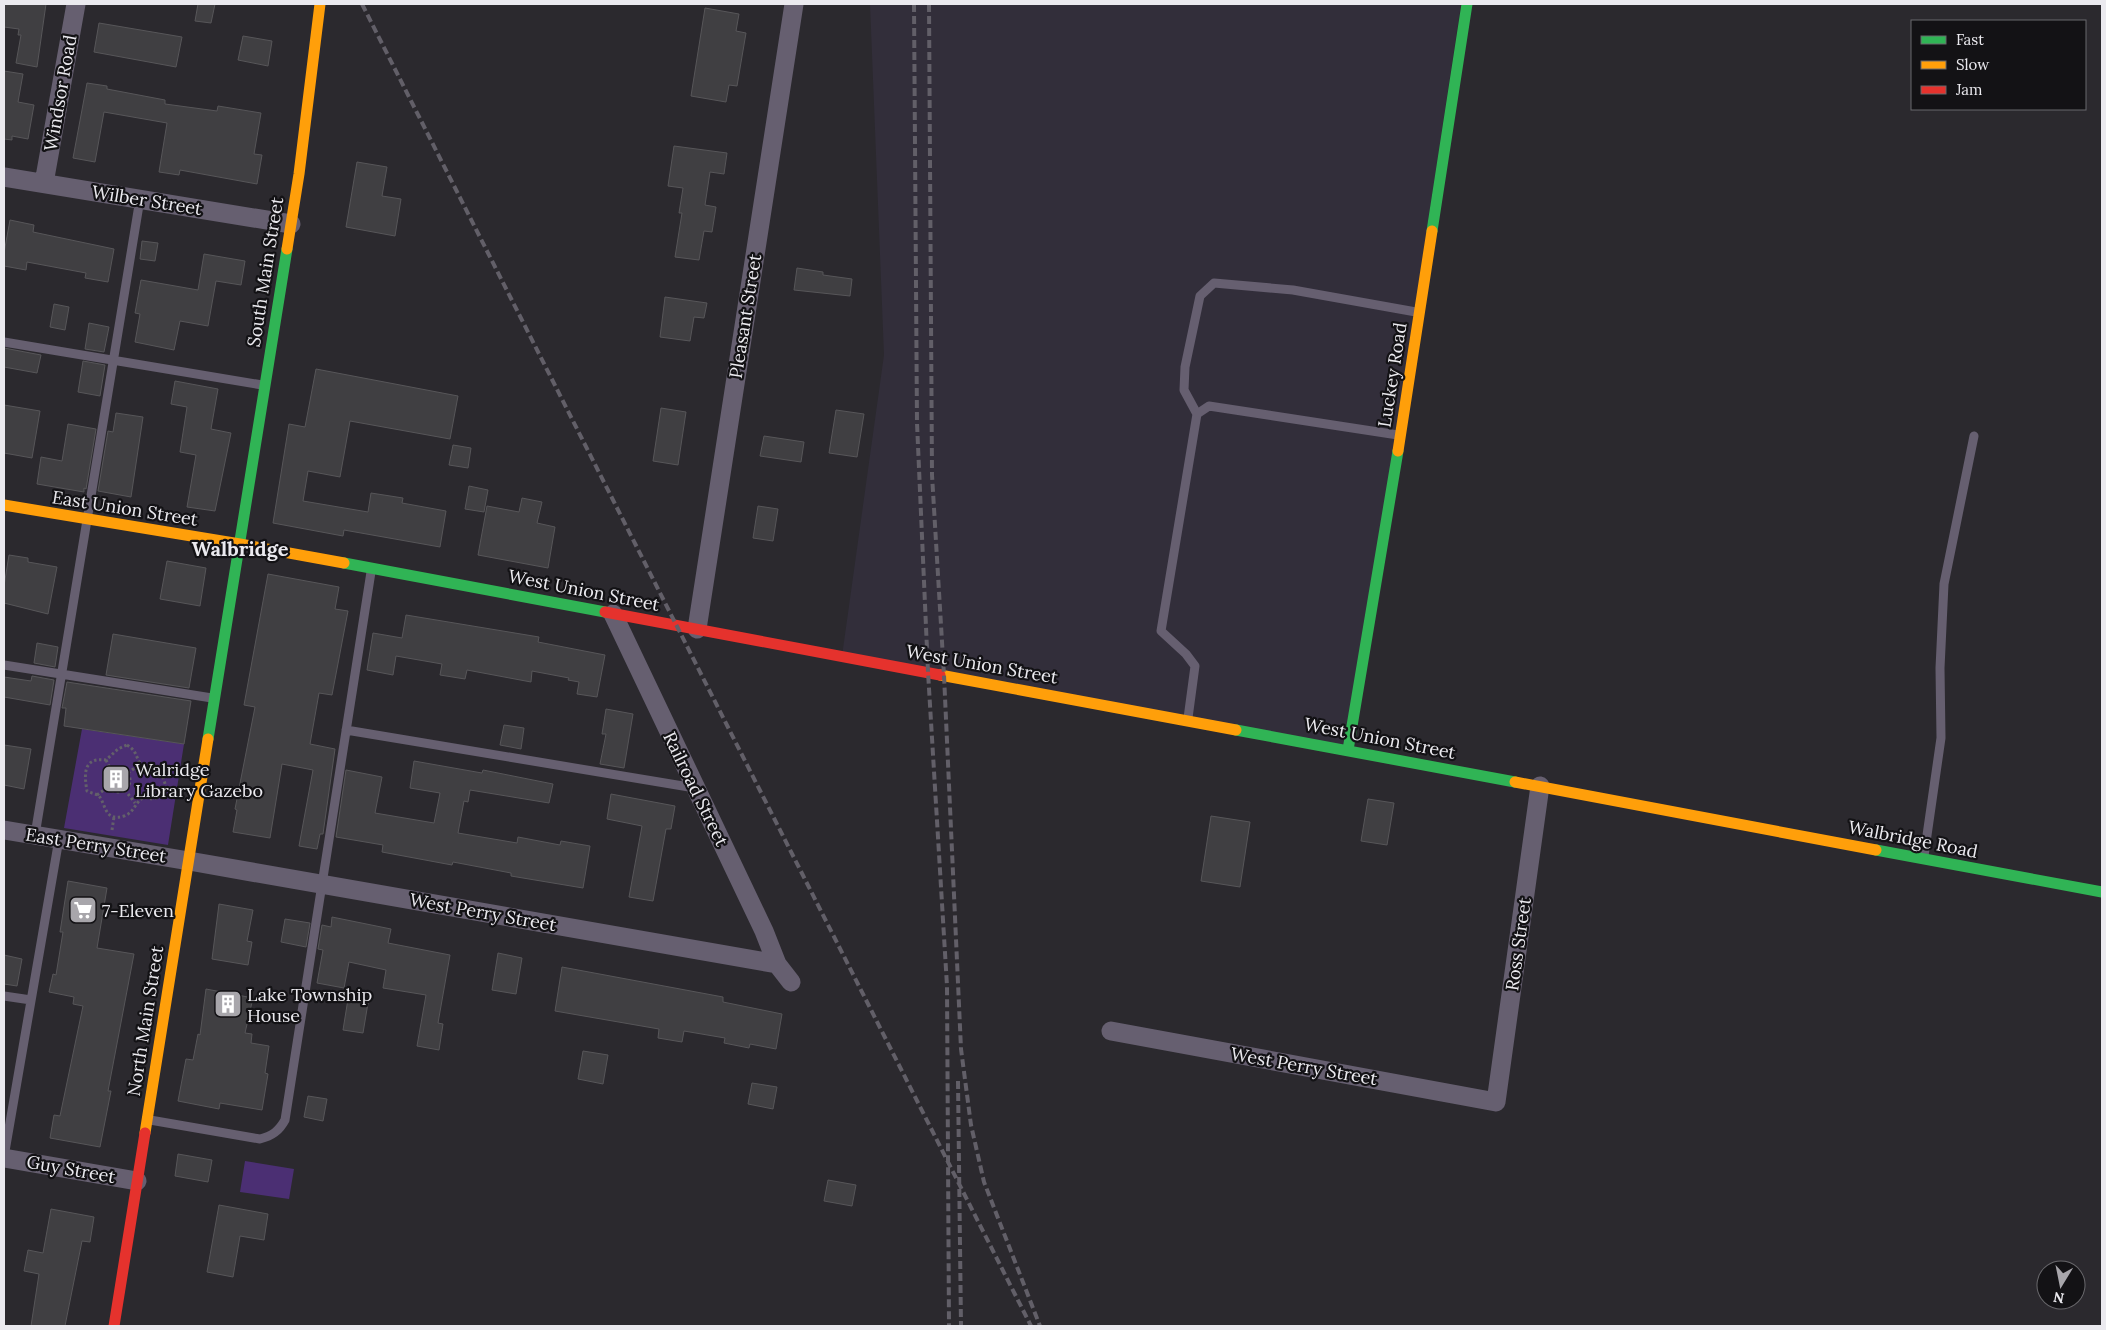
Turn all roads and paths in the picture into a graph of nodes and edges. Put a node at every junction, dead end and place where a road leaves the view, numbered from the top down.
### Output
1 (76, 4) edge
2 (320, 4) edge
3 (794, 4) edge
4 (1467, 4) edge
5 (4, 176) edge
6 (44, 183) junction
7 (140, 199) junction
8 (291, 224) junction
9 (1419, 312) junction
10 (4, 342) edge
11 (113, 360) junction
12 (265, 386) junction
13 (1196, 414) junction
14 (1400, 435) junction
15 (1974, 436) dead end
16 (4, 505) edge
17 (87, 520) junction
18 (240, 544) junction
19 (372, 569) junction
20 (612, 614) junction
21 (697, 629) junction
22 (4, 665) edge
23 (61, 674) junction
24 (215, 699) junction
25 (1188, 720) junction
26 (346, 730) junction
27 (1348, 750) junction
28 (106, 760) junction
29 (140, 764) junction
30 (111, 770) junction
31 (128, 773) junction
32 (1540, 786) junction
33 (108, 787) junction
34 (166, 788) junction
35 (695, 788) junction
36 (175, 789) dead end
37 (125, 790) junction
38 (97, 795) junction
39 (135, 803) junction
40 (114, 817) junction
41 (1717, 820) joint
42 (4, 830) edge
43 (35, 835) junction
44 (111, 836) dead end
45 (59, 839) junction
46 (1924, 858) junction
47 (189, 861) junction
48 (321, 884) junction
49 (2102, 892) edge
50 (777, 964) junction
51 (791, 982) dead end
52 (4, 996) edge
53 (31, 1000) junction
54 (1111, 1031) dead end
55 (1496, 1102) joint
56 (147, 1120) junction
57 (4, 1158) edge
58 (137, 1181) junction
59 (114, 1326) edge

1 - 6 street, Windsor Road
2 - 8 street, South Main Street
3 - 21 street, Pleasant Street
4 - 9 street, Luckey Road
5 - 6 street, Wilber Street
6 - 7 street, Wilber Street
7 - 8 street, Wilber Street
7 - 11 lane
8 - 12 street, South Main Street
9 - 13 lane
9 - 14 street, Luckey Road
10 - 11 lane
11 - 12 lane
11 - 17 lane
12 - 18 street, South Main Street
13 - 14 lane
13 - 25 lane
14 - 27 street, Luckey Road
15 - 46 lane
16 - 17 street, East Union Street
17 - 18 street, East Union Street
17 - 23 lane
18 - 19 street, West Union Street
18 - 24 street, North Main Street
19 - 20 street, West Union Street
19 - 26 lane
20 - 21 street, West Union Street
20 - 35 street, Railroad Street
21 - 25 street, West Union Street
22 - 23 lane
23 - 24 lane
23 - 43 lane
24 - 47 street, North Main Street
25 - 27 street, West Union Street
26 - 35 lane
26 - 48 lane
27 - 32 street, West Union Street
28 - 29 path
28 - 30 path
28 - 38 path
29 - 31 path
29 - 34 path
30 - 31 path
30 - 33 path
31 - 37 path
32 - 41 street, West Union Street
32 - 55 street, Ross Street
33 - 37 path
33 - 38 path
34 - 36 path
34 - 39 path
35 - 50 street, Railroad Street
37 - 39 path
38 - 40 path
39 - 40 path
40 - 44 path
41 - 46 street, Walbridge Road
42 - 43 street, East Perry Street
43 - 45 street, East Perry Street
45 - 47 street, East Perry Street
45 - 53 lane
46 - 49 street, Walbridge Road
47 - 48 street, West Perry Street
47 - 56 street, North Main Street
48 - 50 street, West Perry Street
48 - 56 lane
50 - 51 street, Railroad Street
52 - 53 lane
53 - 57 lane
54 - 55 street, West Perry Street
56 - 58 street, North Main Street
57 - 58 street, Guy Street
58 - 59 street, North Main Street

